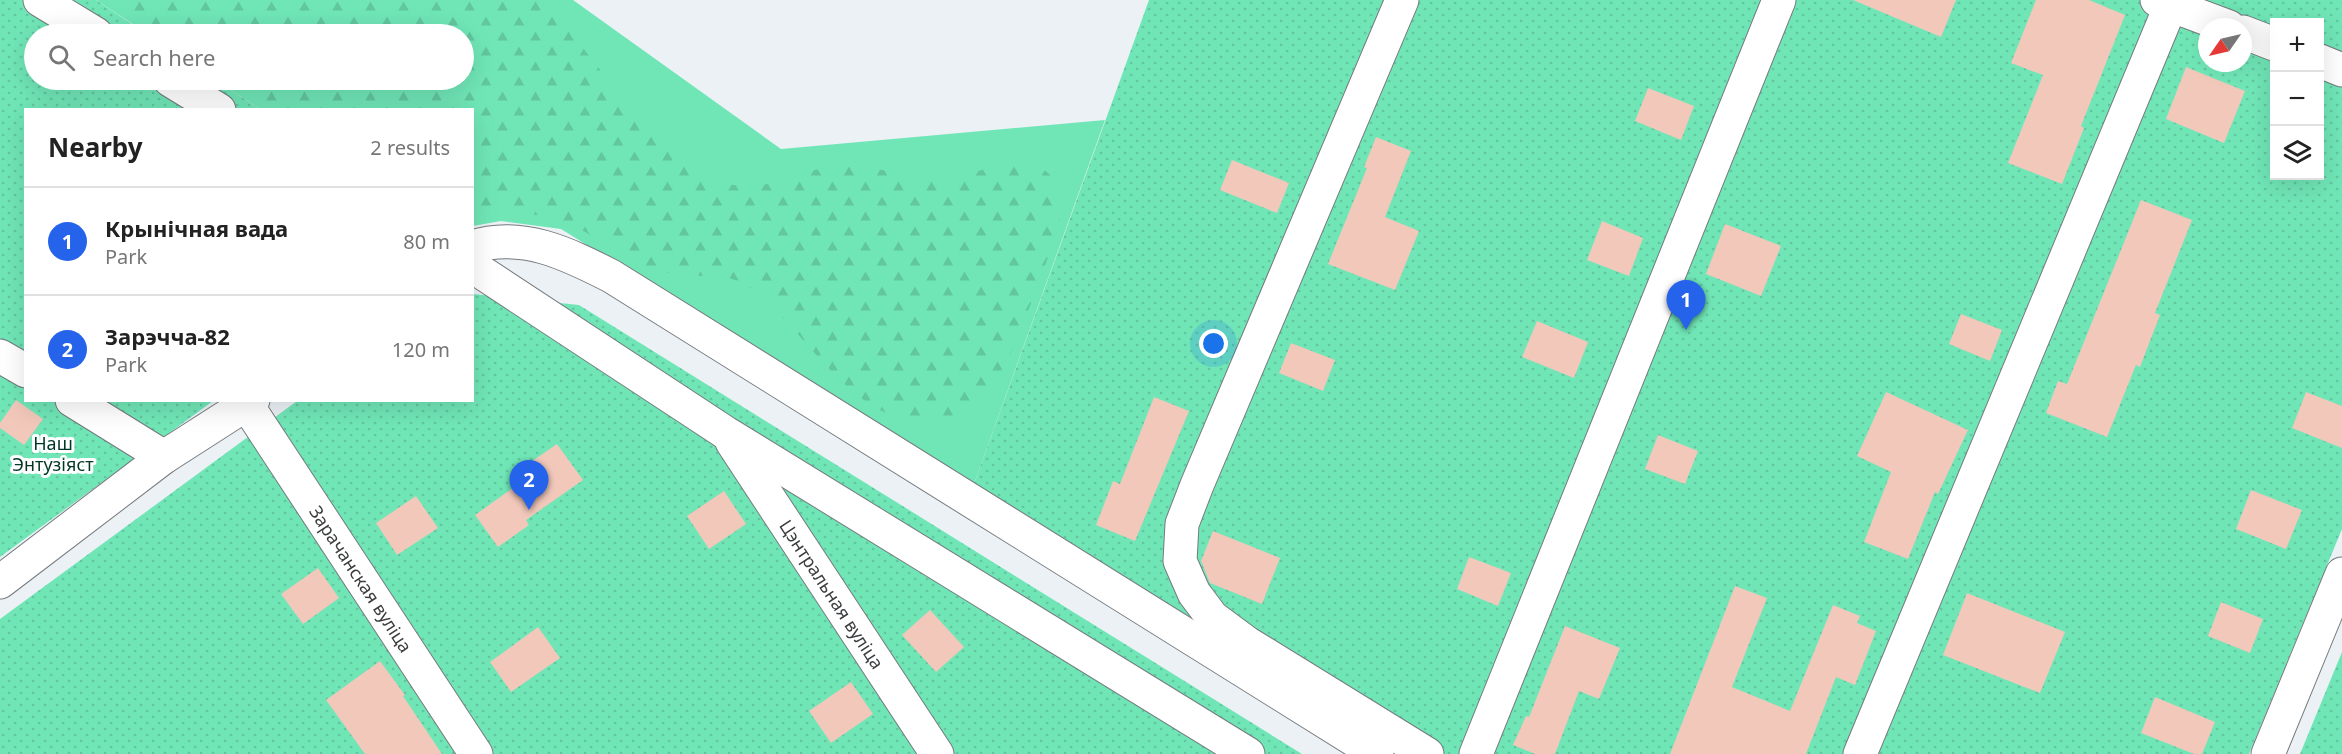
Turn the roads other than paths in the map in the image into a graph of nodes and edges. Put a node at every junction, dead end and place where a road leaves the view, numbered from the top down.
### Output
1 (40, 0) edge
2 (1402, 0) edge
3 (1779, 0) edge
4 (2167, 2) edge
5 (2207, 18) edge
6 (80, 24) edge
7 (2252, 35) edge
8 (2270, 42) edge
9 (2324, 63) edge
10 (2342, 70) edge
11 (186, 90) edge
12 (216, 108) edge
13 (474, 247) edge
14 (474, 267) edge
15 (0, 356) edge
16 (24, 370) edge
17 (75, 402) edge
18 (250, 403) edge
19 (726, 434) junction
20 (164, 457) junction
21 (2342, 574) edge
22 (0, 582) edge
23 (476, 754) edge
24 (937, 754) edge
25 (1248, 754) edge
26 (1377, 754) edge
27 (1427, 754) edge
28 (1476, 754) edge
29 (1860, 754) edge
30 (2268, 754) edge

1 - 6 street
2 - 27 street
3 - 28 street
4 - 5 street
4 - 29 street
7 - 8 street
9 - 10 street
11 - 12 street
13 - 26 street
14 - 19 street
15 - 16 street
17 - 20 street
18 - 20 street
18 - 23 street, Зарачанская вуліца
19 - 24 street, Цэнтральная вуліца
19 - 25 street
20 - 22 street
21 - 30 street

